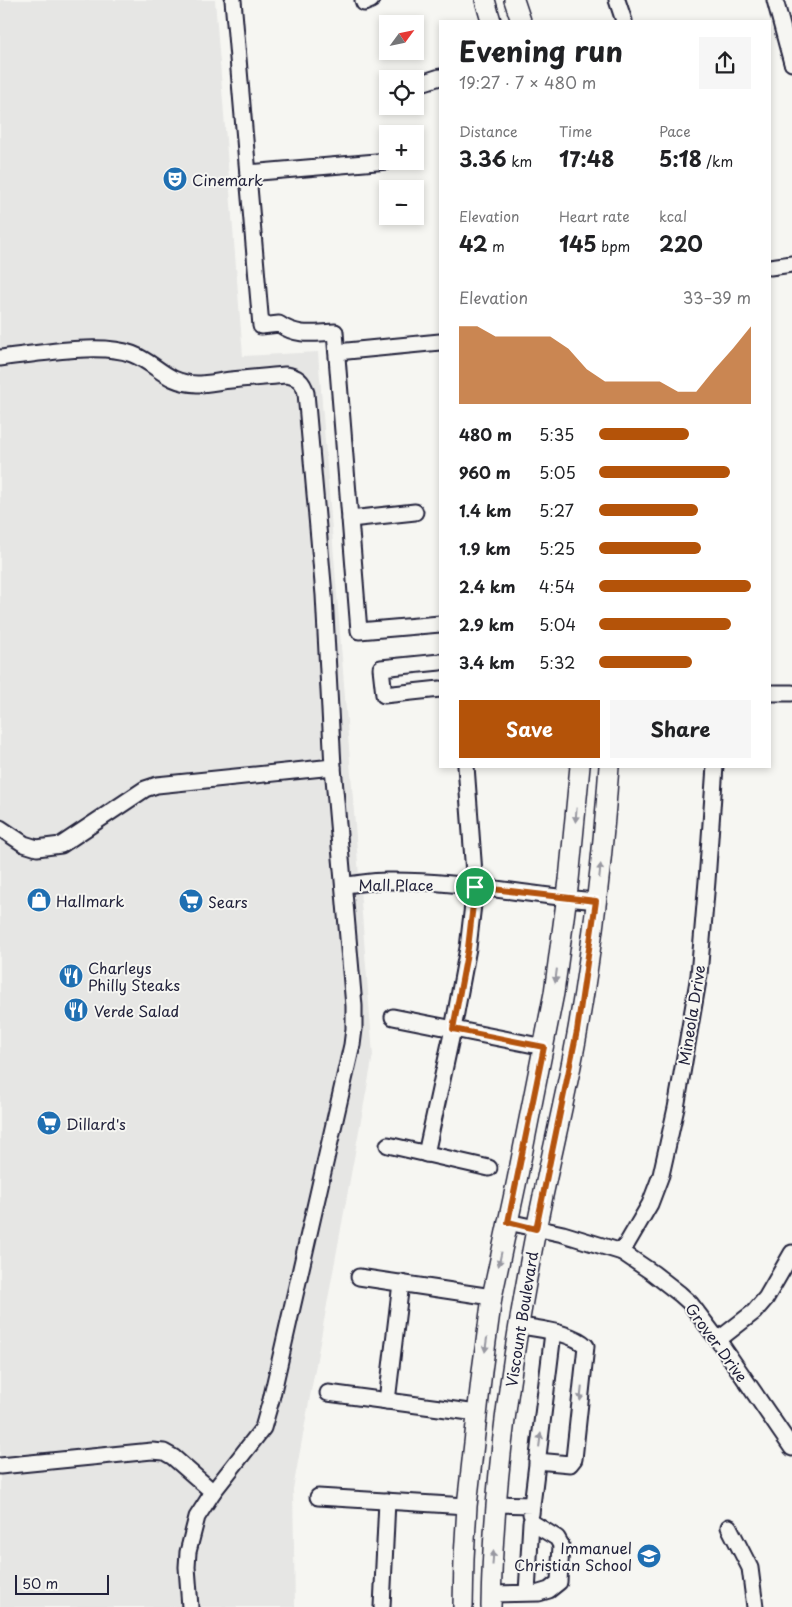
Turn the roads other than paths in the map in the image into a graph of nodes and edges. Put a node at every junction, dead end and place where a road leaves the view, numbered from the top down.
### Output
1 (233, 0) edge
2 (363, 0) edge
3 (371, 0) edge
4 (485, 0) edge
5 (514, 0) edge
6 (617, 0) edge
7 (775, 0) edge
8 (491, 20) edge
9 (521, 20) edge
10 (624, 20) edge
11 (792, 63) edge
12 (439, 77) edge
13 (424, 82) edge
14 (379, 162) edge
15 (248, 173) junction
16 (792, 264) edge
17 (771, 267) edge
18 (439, 342) edge
19 (337, 352) junction
20 (0, 358) edge
21 (415, 512) dead end
22 (350, 519) junction
23 (439, 624) edge
24 (439, 662) edge
25 (439, 689) edge
26 (771, 693) edge
27 (792, 693) edge
28 (334, 767) junction
29 (466, 768) edge
30 (580, 768) edge
31 (609, 768) edge
32 (715, 768) edge
33 (0, 828) edge
34 (344, 885) junction
35 (475, 887) junction
36 (566, 898) junction
37 (596, 901) junction
38 (393, 1017) dead end
39 (453, 1029) junction
40 (544, 1047) junction
41 (388, 1146) dead end
42 (426, 1154) junction
43 (489, 1168) dead end
44 (508, 1222) junction
45 (536, 1229) junction
46 (622, 1252) junction
47 (792, 1253) edge
48 (359, 1277) dead end
49 (401, 1283) junction
50 (492, 1297) junction
51 (519, 1326) junction
52 (553, 1333) junction
53 (718, 1340) junction
54 (328, 1393) dead end
55 (386, 1401) junction
56 (477, 1413) junction
57 (792, 1448) edge
58 (538, 1461) junction
59 (0, 1466) edge
60 (213, 1492) junction
61 (318, 1497) dead end
62 (387, 1501) junction
63 (497, 1504) junction
64 (532, 1505) junction
65 (467, 1506) junction
66 (531, 1522) junction
67 (729, 1527) dead end
68 (527, 1593) junction
69 (491, 1601) edge
70 (190, 1607) edge
71 (382, 1607) edge
72 (463, 1607) edge
73 (755, 1607) edge

1 - 15 street
2 - 3 street
4 - 8 main road
5 - 9 main road
6 - 10 street
7 - 11 street
12 - 13 street
14 - 15 street
15 - 19 street
16 - 17 street
18 - 19 street
19 - 22 street
20 - 28 street
21 - 22 street
22 - 23 street
24 - 25 street
26 - 27 street
28 - 33 street
28 - 34 street
29 - 35 street
30 -> 36 main road, Viscount Boulevard
37 -> 31 main road, Viscount Boulevard
32 - 46 street, Mineola Drive
34 - 35 street, Mall Place
34 - 60 street
35 - 36 street, Mall Place
35 - 39 street
36 - 37 street, Mall Place
36 -> 40 main road, Viscount Boulevard
37 - 45 main road, Viscount Boulevard
38 - 39 street
39 - 40 street
39 - 42 street
40 - 44 main road, Viscount Boulevard
41 - 42 street
42 - 43 street
44 - 45 street, Grover Drive
44 -> 50 main road, Viscount Boulevard
45 - 46 street, Grover Drive
45 - 51 main road, Viscount Boulevard
46 - 53 street, Grover Drive
47 - 53 street
48 - 49 street
49 - 50 street
49 - 55 street
50 -> 56 main road, Viscount Boulevard
51 - 52 street
51 - 63 main road, Viscount Boulevard
58 -> 52 street
52 -> 58 street
53 - 57 street, Grover Drive
54 - 55 street
55 - 56 street
56 - 65 main road, Viscount Boulevard
58 - 64 street
59 - 60 street
60 - 70 street
61 - 62 street
62 - 65 street
62 - 71 street
63 - 64 street
69 -> 63 main road, Viscount Boulevard
64 - 66 street
65 - 72 main road, Viscount Boulevard
66 - 68 street
66 - 68 street
67 - 73 street
68 - 69 street

